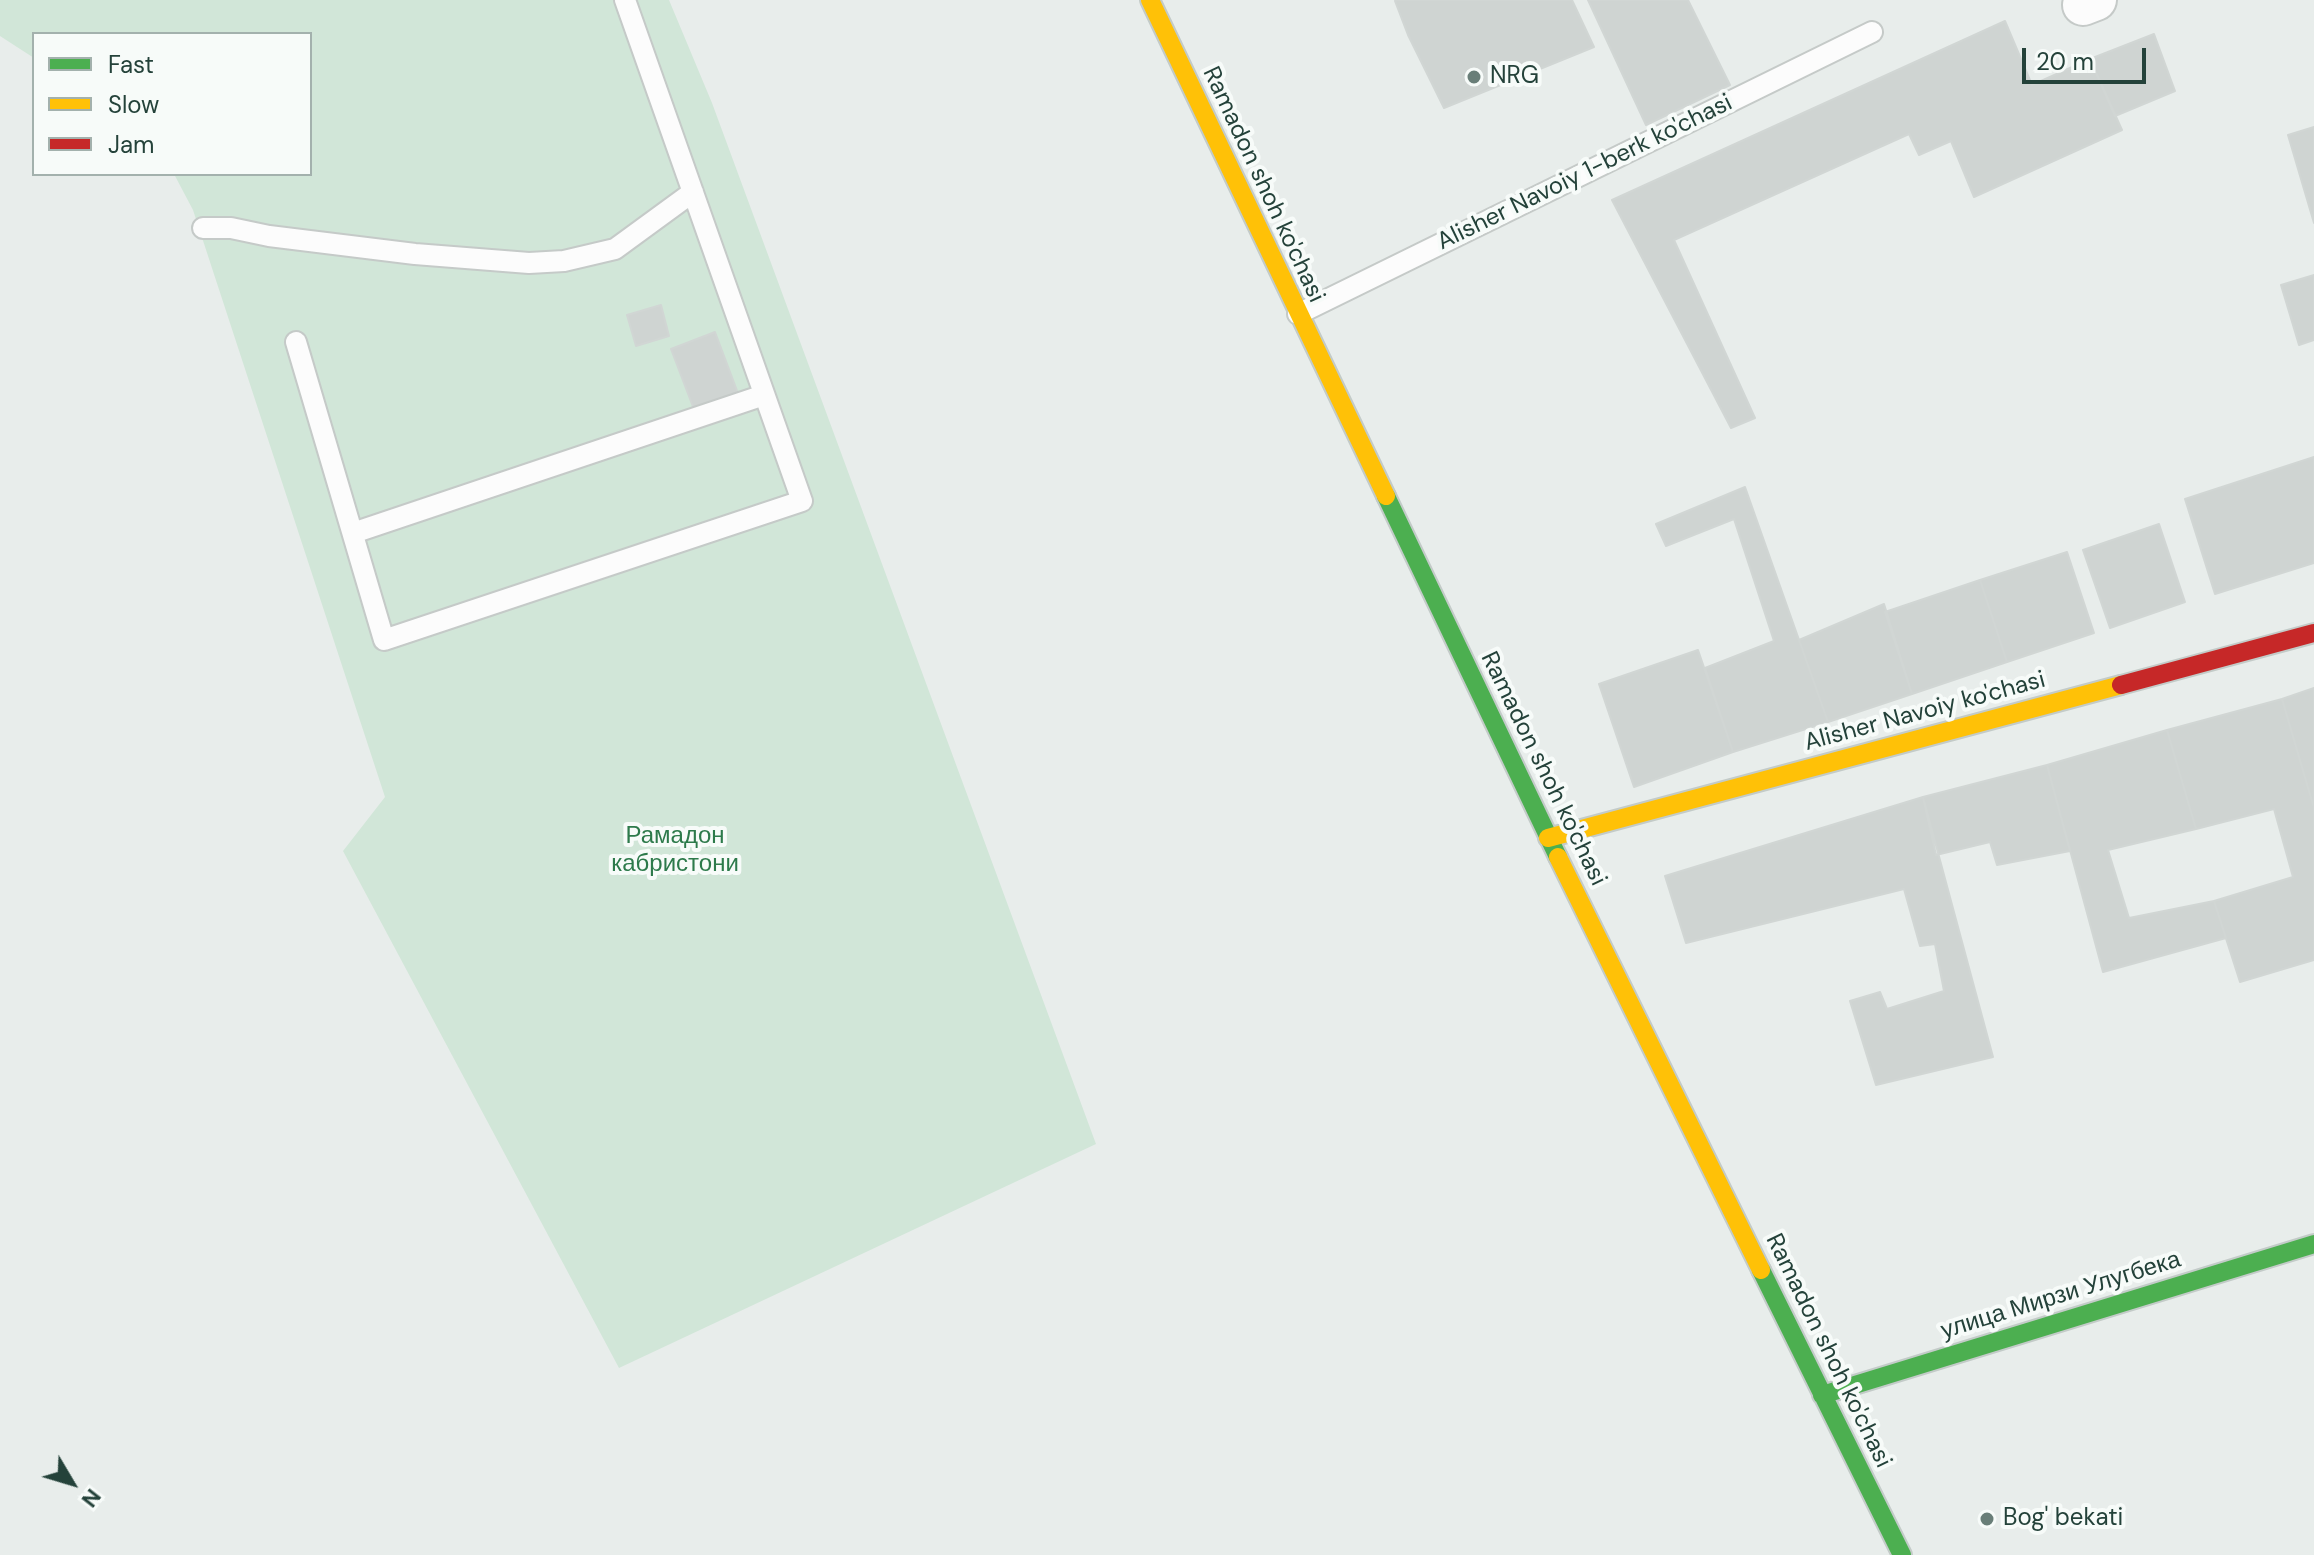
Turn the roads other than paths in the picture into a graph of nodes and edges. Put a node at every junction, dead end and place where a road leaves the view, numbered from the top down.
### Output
1 (625, 0) edge
2 (1150, 0) edge
3 (1872, 32) dead end
4 (693, 192) junction
5 (203, 228) dead end
6 (1298, 314) junction
7 (296, 342) dead end
8 (764, 395) junction
9 (353, 533) junction
10 (2314, 633) edge
11 (1548, 838) junction
12 (2314, 1244) edge
13 (1822, 1395) junction
14 (1902, 1555) edge

1 - 4 lane
2 - 6 main road, Ramadon shoh ko'chasi
3 - 6 lane, Alisher Navoiy 1-berk ko'chasi
4 - 5 lane
4 - 8 lane
6 - 11 main road, Ramadon shoh ko'chasi
7 - 9 lane
8 - 9 lane
8 - 9 lane
10 - 11 main road, Alisher Navoiy ko'chasi
11 - 13 main road, Ramadon shoh ko'chasi
12 - 13 main road, улица Мирзи Улугбека
13 - 14 main road, Ramadon shoh ko'chasi

